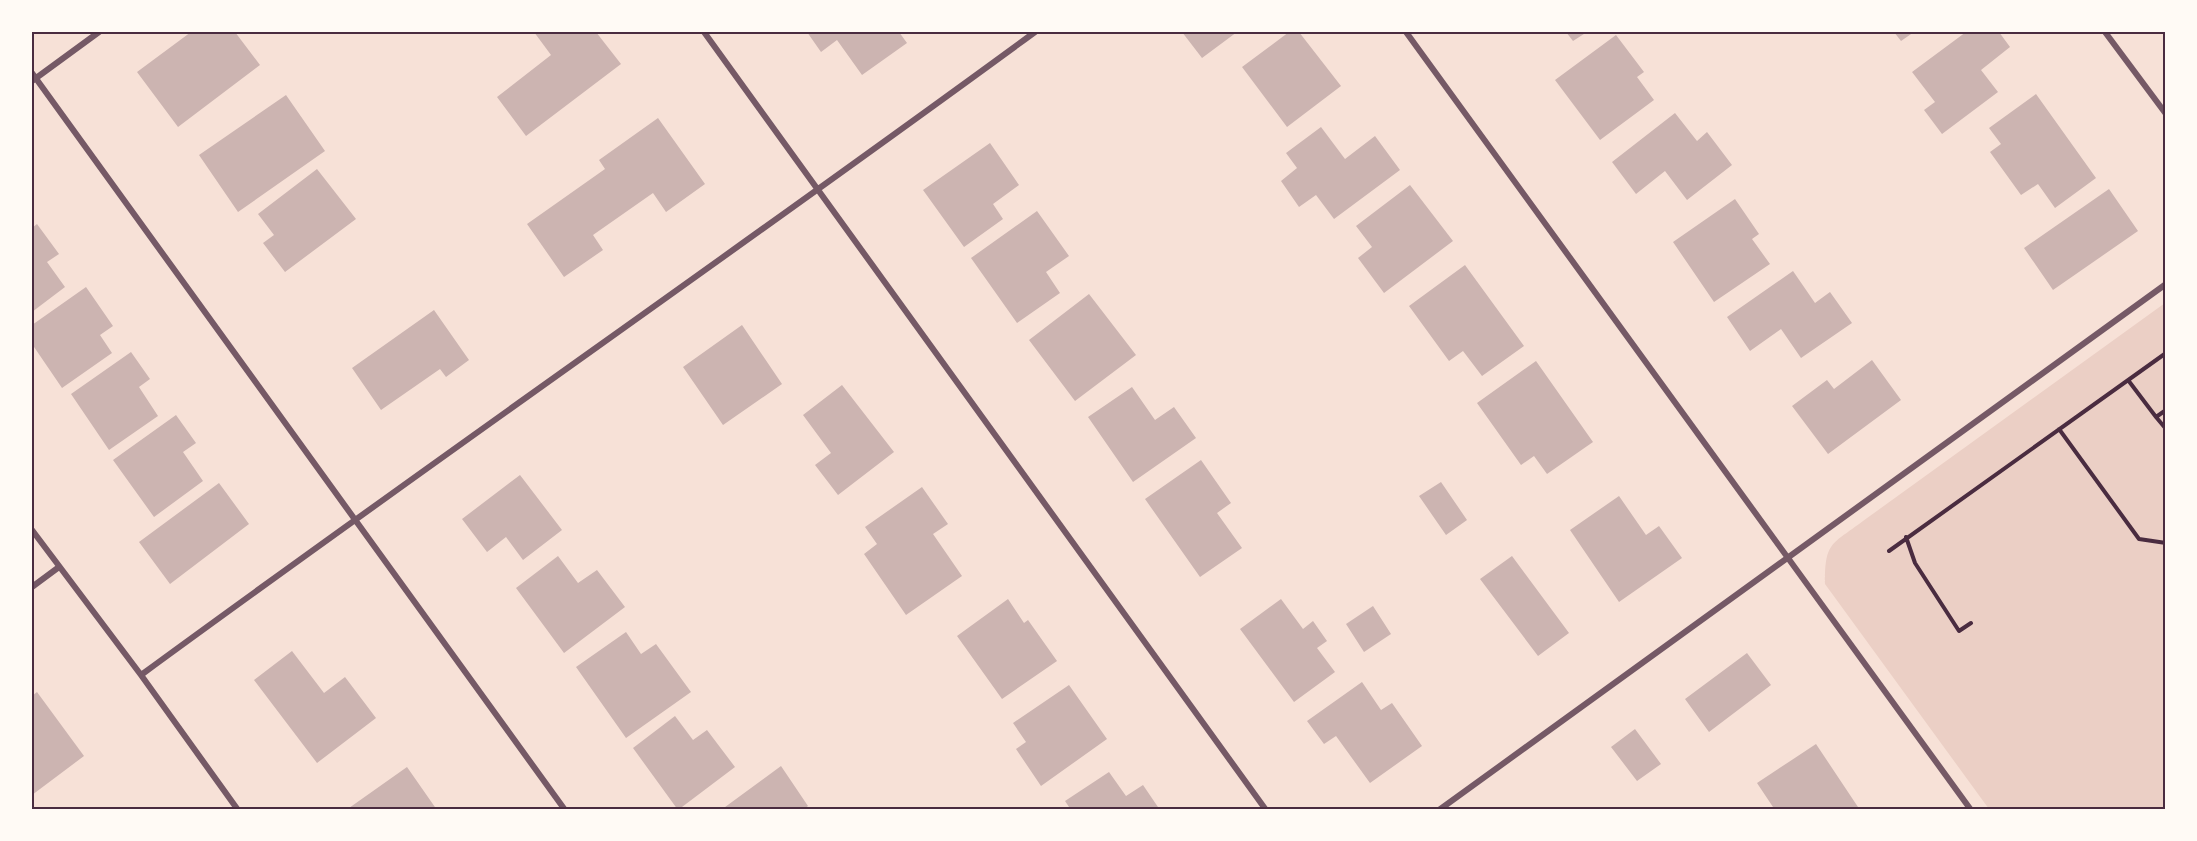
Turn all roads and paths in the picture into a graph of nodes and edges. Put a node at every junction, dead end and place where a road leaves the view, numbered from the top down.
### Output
1 (99, 32) edge
2 (704, 32) edge
3 (1035, 32) edge
4 (1406, 32) edge
5 (2105, 32) edge
6 (33, 78) edge
7 (2166, 114) edge
8 (820, 189) junction
9 (2166, 284) edge
10 (2166, 353) edge
11 (2128, 380) junction
12 (2166, 410) edge
13 (2156, 417) junction
14 (2059, 429) junction
15 (2166, 429) edge
16 (355, 518) junction
17 (32, 530) edge
18 (1906, 537) junction
19 (2166, 543) edge
20 (1889, 551) dead end
21 (1788, 557) junction
22 (59, 567) junction
23 (32, 587) edge
24 (1971, 623) dead end
25 (141, 675) junction
26 (238, 810) edge
27 (565, 810) edge
28 (1266, 810) edge
29 (1439, 810) edge
30 (1971, 810) edge

1 - 6 street
2 - 8 street
3 - 8 street
4 - 21 street
5 - 7 street
6 - 16 street
8 - 16 street
8 - 28 street
9 - 21 street
10 - 11 path
11 - 13 path
11 - 14 path
12 - 13 path
13 - 15 path
14 - 18 path
14 - 19 path
16 - 25 street
16 - 27 street
17 - 22 street
18 - 20 path
18 - 24 path
21 - 29 street
21 - 30 street
22 - 23 street
22 - 25 street
25 - 26 street

